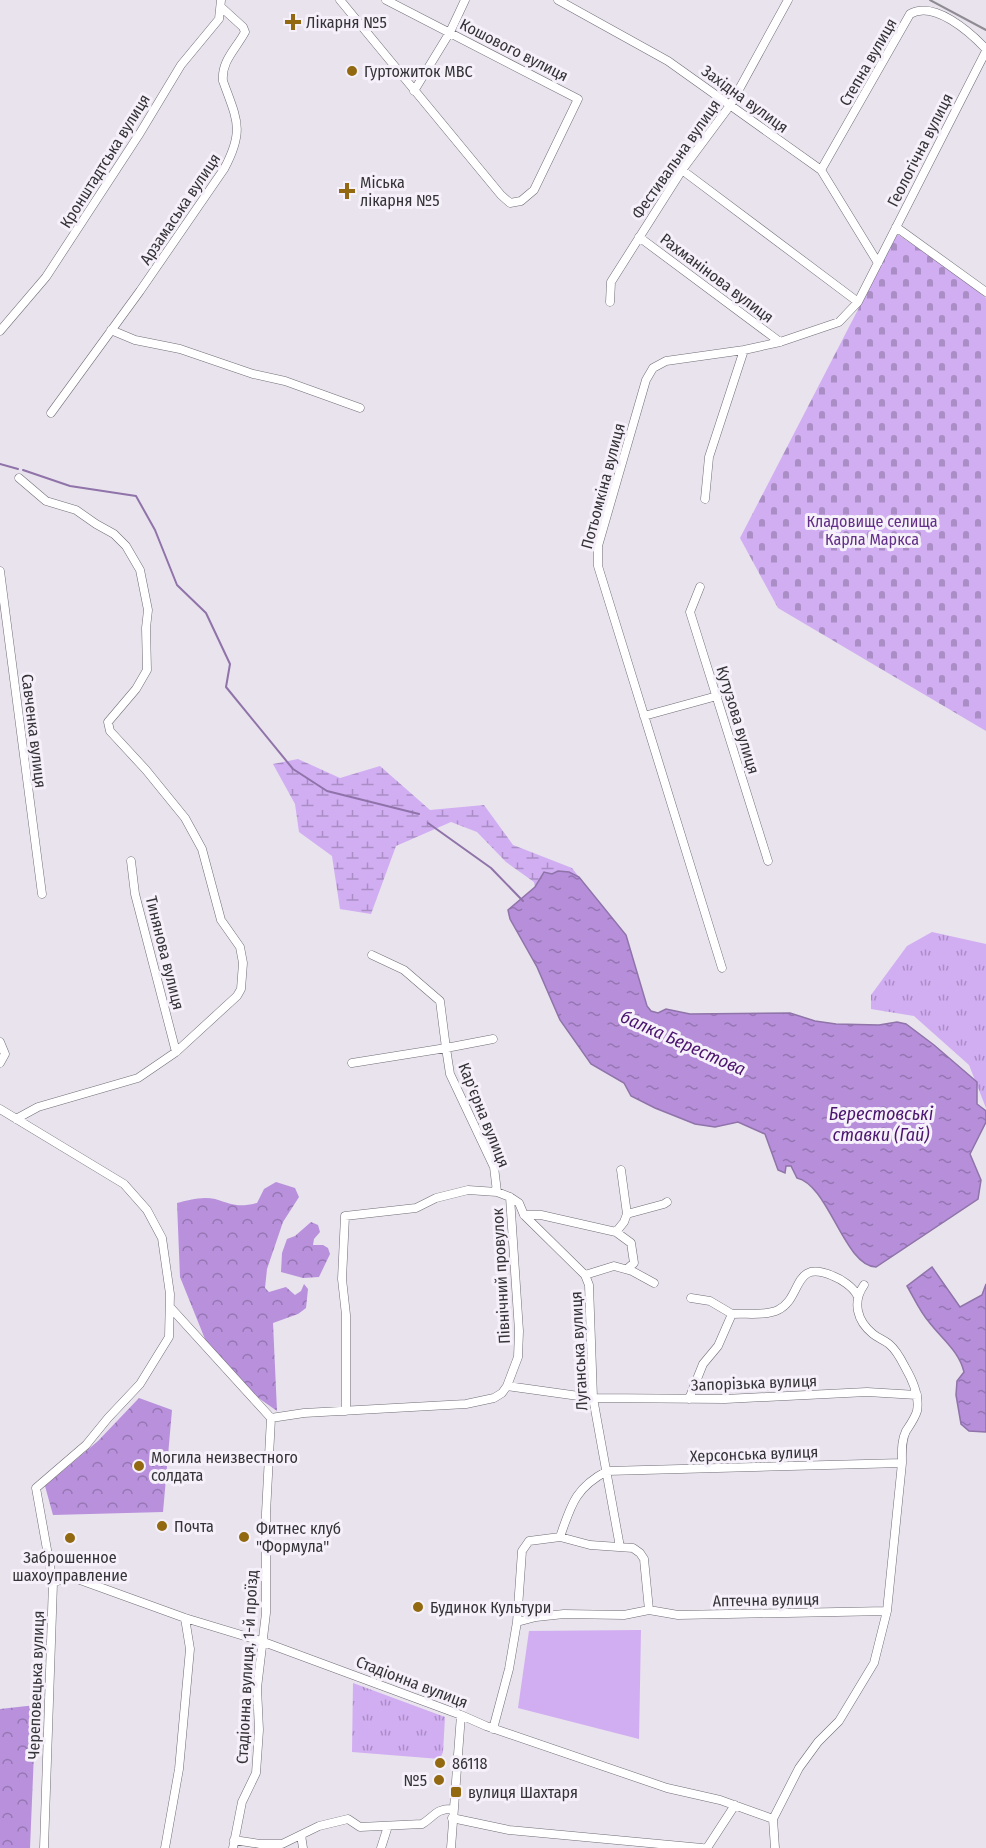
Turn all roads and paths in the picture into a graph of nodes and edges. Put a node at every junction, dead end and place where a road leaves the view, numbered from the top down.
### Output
1 (340, 0) edge
2 (386, 0) edge
3 (465, 0) edge
4 (558, 0) edge
5 (788, 0) edge
6 (221, 4) edge
7 (450, 32) junction
8 (986, 50) edge
9 (414, 91) junction
10 (731, 104) junction
11 (682, 170) junction
12 (821, 170) junction
13 (896, 227) junction
14 (639, 237) junction
15 (878, 262) junction
16 (986, 292) edge
17 (610, 302) dead end
18 (858, 302) junction
19 (111, 330) junction
20 (0, 331) edge
21 (780, 342) junction
22 (744, 350) junction
23 (360, 408) dead end
24 (51, 413) dead end
25 (19, 478) dead end
26 (705, 499) dead end
27 (0, 571) edge
28 (700, 587) dead end
29 (717, 696) junction
30 (644, 716) junction
31 (131, 861) dead end
32 (768, 861) dead end
33 (42, 894) dead end
34 (372, 955) dead end
35 (722, 968) dead end
36 (493, 1039) dead end
37 (0, 1041) edge
38 (446, 1048) junction
39 (176, 1052) junction
40 (0, 1063) edge
41 (352, 1063) dead end
42 (0, 1109) edge
43 (16, 1119) junction
44 (621, 1170) dead end
45 (497, 1192) junction
46 (510, 1197) junction
47 (667, 1202) dead end
48 (627, 1214) junction
49 (524, 1215) junction
50 (616, 1232) junction
51 (627, 1269) junction
52 (585, 1275) junction
53 (654, 1283) dead end
54 (864, 1285) dead end
55 (857, 1295) junction
56 (691, 1298) dead end
57 (170, 1307) junction
58 (732, 1314) junction
59 (507, 1386) junction
60 (917, 1395) junction
61 (593, 1398) junction
62 (689, 1399) junction
63 (346, 1411) junction
64 (271, 1418) junction
65 (902, 1463) junction
66 (607, 1471) junction
67 (560, 1537) junction
68 (620, 1547) junction
69 (53, 1583) junction
70 (649, 1610) junction
71 (887, 1611) junction
72 (185, 1618) junction
73 (517, 1622) junction
74 (261, 1641) junction
75 (461, 1715) junction
76 (493, 1729) junction
77 (735, 1805) junction
78 (452, 1814) junction
79 (773, 1818) junction
80 (388, 1826) junction
81 (301, 1835) junction
82 (233, 1844) edge
83 (44, 1848) edge
84 (165, 1848) edge
85 (303, 1848) edge
86 (381, 1848) edge
87 (452, 1848) edge
88 (705, 1848) edge
89 (775, 1848) edge

1 - 9 street
2 - 7 street, Кошового вулиця
3 - 7 street
4 - 10 street, Західна вулиця
5 - 10 street, Фестивальна вулиця
6 - 19 street, Арзамаська вулиця
6 - 20 street, Кронштадтська вулиця
7 - 9 street
7 - 9 street, Кошового вулиця
8 - 12 street, Степна вулиця
8 - 13 street, Геологічна вулиця
10 - 11 street, Фестивальна вулиця
10 - 12 street, Західна вулиця
11 - 14 street, Фестивальна вулиця
11 - 18 street
12 - 15 street, Західна вулиця
13 - 15 street, Геологічна вулиця
13 - 16 street
14 - 17 street, Фестивальна вулиця
14 - 21 street, Рахманінова вулиця
15 - 18 street, Потьомкіна вулиця
18 - 21 street, Потьомкіна вулиця
19 - 23 street
19 - 24 street, Арзамаська вулиця
21 - 22 street, Потьомкіна вулиця
22 - 26 street
22 - 30 street, Потьомкіна вулиця
25 - 39 street
27 - 33 street, Савченка вулиця
28 - 29 street, Кутузова вулиця
29 - 30 street
29 - 32 street, Кутузова вулиця
30 - 35 street, Потьомкіна вулиця
31 - 39 street, Тинянова вулиця
34 - 38 street, Кар'єрна вулиця
36 - 38 street, Кар'єрна вулиця
37 - 40 street
38 - 41 street, Кар'єрна вулиця
38 - 45 street, Кар'єрна вулиця
39 - 43 street
42 - 43 street
43 - 57 street
44 - 48 street
45 - 46 street
45 - 63 street
46 - 49 street, Луганська вулиця
46 - 59 street, Північний провулок
47 - 48 street
48 - 50 street
49 - 50 street
49 - 52 street, Луганська вулиця
50 - 51 street
51 - 52 street
51 - 53 street
52 - 61 street, Луганська вулиця
54 - 55 street
55 - 58 street
55 - 60 street
56 - 58 street
57 - 64 street
57 - 69 street, Череповецька вулиця
58 - 62 street
59 - 61 street, Запорізька вулиця
59 - 63 street
60 - 62 street, Запорізька вулиця
60 - 65 street
61 - 62 street, Запорізька вулиця
61 - 66 street, Луганська вулиця
63 - 64 street
64 - 74 street, Стадіонна вулиця, 1-й проїзд
65 - 66 street, Херсонська вулиця
65 - 71 street
66 - 67 street
66 - 68 street, Луганська вулиця
67 - 68 street
67 - 73 street
68 - 70 street
69 - 72 street, Стадіонна вулиця
69 - 83 street, Череповецька вулиця
70 - 71 street, Аптечна вулиця
70 - 73 street, Аптечна вулиця
71 - 79 street
72 - 74 street, Стадіонна вулиця
72 - 84 street
73 - 76 street
74 - 75 street, Стадіонна вулиця
74 - 82 street, Стадіонна вулиця, 1-й проїзд
75 - 76 street, Стадіонна вулиця
75 - 78 street
76 - 77 street, Стадіонна вулиця
77 - 79 street, Стадіонна вулиця
77 - 88 street
78 - 80 street
78 - 87 street
78 - 88 street
79 - 89 street
80 - 81 street
80 - 86 street
81 - 82 street
81 - 85 street

